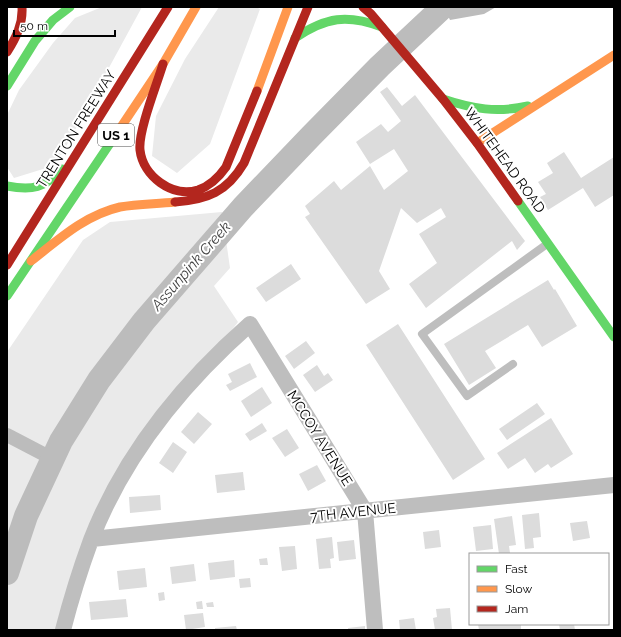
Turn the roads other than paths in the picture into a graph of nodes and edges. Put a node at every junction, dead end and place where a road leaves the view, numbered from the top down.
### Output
1 (22, 7) edge
2 (57, 7) edge
3 (70, 7) edge
4 (168, 7) edge
5 (196, 7) edge
6 (288, 7) edge
7 (308, 7) edge
8 (363, 7) edge
9 (274, 15) dead end
10 (53, 20) junction
11 (280, 29) junction
12 (384, 29) junction
13 (295, 38) junction
14 (7, 52) edge
15 (614, 55) edge
16 (163, 64) junction
17 (7, 86) edge
18 (443, 99) junction
19 (539, 103) junction
20 (86, 140) junction
21 (477, 143) junction
22 (7, 186) edge
23 (548, 243) junction
24 (31, 261) junction
25 (7, 265) edge
26 (7, 296) edge
27 (614, 337) edge
28 (513, 364) dead end
29 (614, 485) edge
30 (365, 511) junction
31 (92, 539) junction
32 (63, 630) edge
33 (375, 630) edge

1 - 14 main road
2 - 10 main road
3 - 10 main road
4 - 20 main road, TRENTON FREEWAY / US 1
5 - 16 main road, US 1
6 - 11 main road
7 - 13 main road
8 - 12 main road, WHITEHEAD ROAD
9 - 11 main road
10 - 17 main road
11 - 16 main road
12 - 13 main road
12 - 18 main road, WHITEHEAD ROAD
13 - 24 main road
15 - 19 main road
16 - 24 main road, US 1
18 - 19 main road
18 - 21 main road, WHITEHEAD ROAD
19 - 21 main road
20 - 22 main road
20 - 25 main road, TRENTON FREEWAY / US 1
21 - 23 main road, WHITEHEAD ROAD
23 - 27 main road, WHITEHEAD ROAD
23 - 28 lane
24 - 26 main road, US 1
29 - 30 street, 7TH AVENUE
30 - 31 street, 7TH AVENUE
30 - 31 street, MCCOY AVENUE
30 - 33 street, MCCOY AVENUE
31 - 32 street

